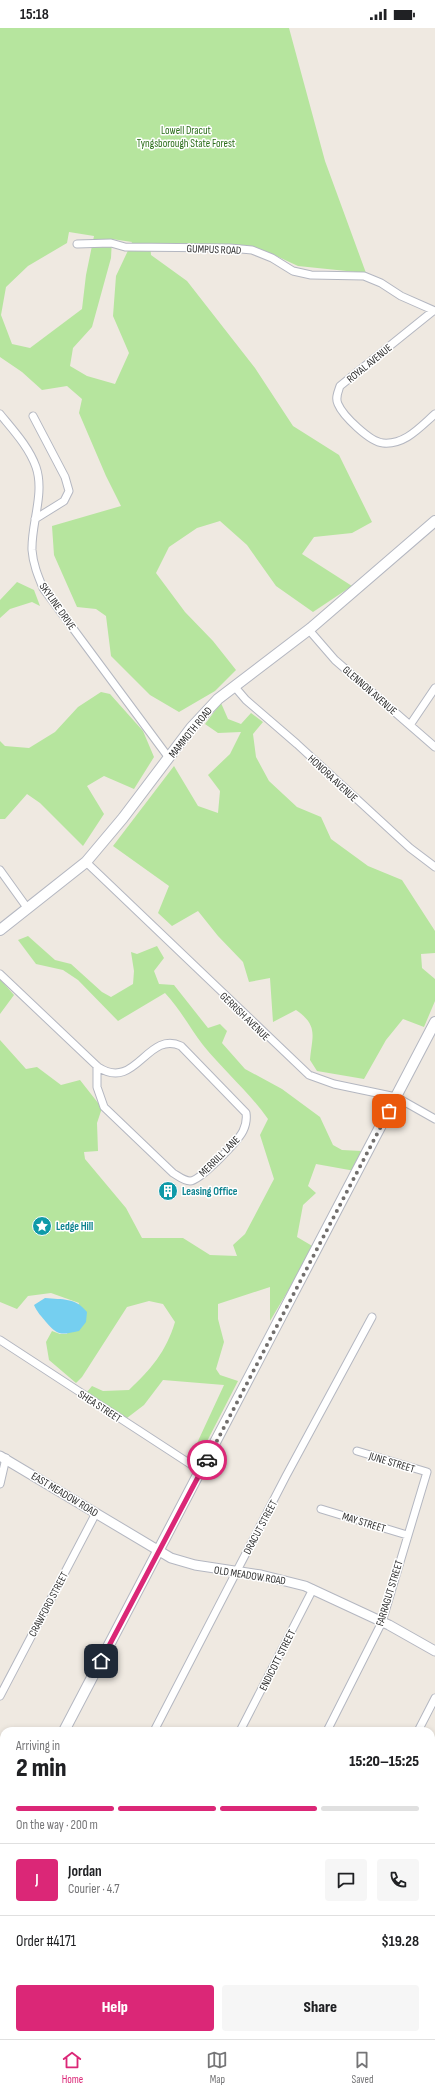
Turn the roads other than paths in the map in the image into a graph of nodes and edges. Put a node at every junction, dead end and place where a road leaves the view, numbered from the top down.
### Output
1 (76, 244) dead end
2 (434, 311) edge
3 (0, 414) edge
4 (435, 414) edge
5 (33, 416) dead end
6 (35, 519) junction
7 (435, 521) edge
8 (309, 630) junction
9 (234, 686) junction
10 (435, 688) edge
11 (410, 725) junction
12 (435, 747) edge
13 (169, 758) junction
14 (86, 862) junction
15 (435, 867) edge
16 (0, 870) edge
17 (28, 908) junction
18 (0, 930) edge
19 (0, 974) edge
20 (435, 1023) edge
21 (97, 1066) junction
22 (396, 1096) junction
23 (435, 1118) edge
24 (372, 1318) dead end
25 (0, 1340) edge
26 (357, 1451) dead end
27 (3, 1457) edge
28 (201, 1471) junction
29 (427, 1472) joint
30 (0, 1484) edge
31 (321, 1509) dead end
32 (96, 1513) junction
33 (129, 1533) joint
34 (407, 1535) junction
35 (159, 1551) junction
36 (236, 1572) junction
37 (313, 1589) junction
38 (382, 1622) junction
39 (435, 1651) edge
40 (0, 1696) edge
41 (435, 1698) edge
42 (66, 1727) edge
43 (156, 1727) edge
44 (242, 1727) edge
45 (330, 1727) edge
46 (420, 1727) edge

1 - 2 street, GUMPUS ROAD
2 - 4 street, ROYAL AVENUE
3 - 6 street, SKYLINE DRIVE
5 - 6 street
6 - 13 street, SKYLINE DRIVE
7 - 8 main road, MAMMOTH ROAD
8 - 9 main road, MAMMOTH ROAD
8 - 11 street, GLENNON AVENUE
9 - 13 main road, MAMMOTH ROAD
9 - 15 street, HONORA AVENUE
10 - 11 street
11 - 12 street, GLENNON AVENUE
13 - 14 main road, MAMMOTH ROAD
14 - 17 main road, MAMMOTH ROAD
14 - 22 street, GERRISH AVENUE
16 - 17 street
17 - 18 main road, MAMMOTH ROAD
19 - 21 street, MERRILL LANE
20 - 22 main road
21 - 21 street, MERRILL LANE
22 - 23 street, GERRISH AVENUE
22 - 28 main road
24 - 36 street, DRACUT STREET
25 - 28 street, SHEA STREET
26 - 29 street, JUNE STREET
27 - 30 street
27 - 32 street, EAST MEADOW ROAD
28 - 35 main road
29 - 34 street, FARRAGUT STREET
31 - 34 street, MAY STREET
32 - 33 street, EAST MEADOW ROAD
32 - 40 street, CRAWFORD STREET
33 - 35 street, OLD MEADOW ROAD
34 - 38 street, FARRAGUT STREET
35 - 36 street, OLD MEADOW ROAD
35 - 42 main road
36 - 37 street, OLD MEADOW ROAD
36 - 43 street, DRACUT STREET
37 - 38 street, OLD MEADOW ROAD
37 - 44 street, ENDICOTT STREET
38 - 39 street, OLD MEADOW ROAD
38 - 45 street, FARRAGUT STREET
41 - 46 street

